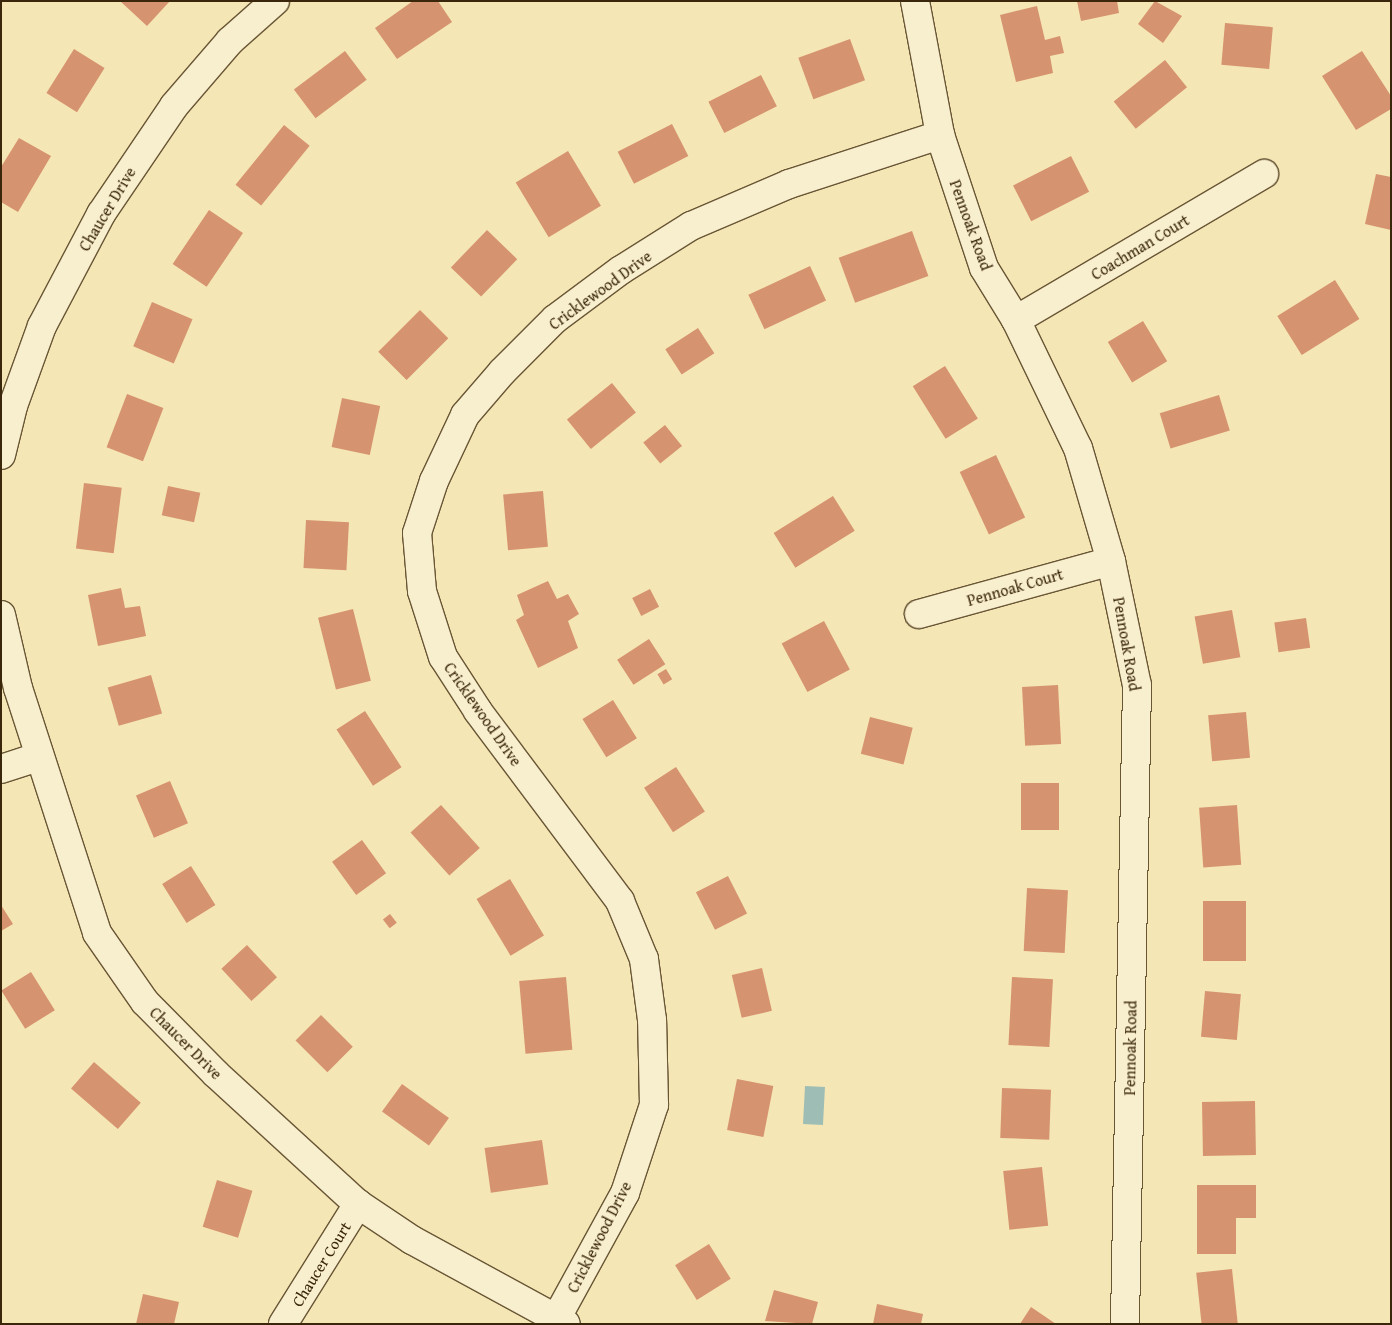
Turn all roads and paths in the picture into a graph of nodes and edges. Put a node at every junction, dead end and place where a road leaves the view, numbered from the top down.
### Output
1 (275, 1) edge
2 (915, 1) edge
3 (940, 135) junction
4 (1264, 174) dead end
5 (1016, 320) junction
6 (1, 455) edge
7 (1111, 561) junction
8 (919, 614) dead end
9 (1, 615) edge
10 (39, 757) junction
11 (1, 769) edge
12 (358, 1204) junction
13 (561, 1321) edge
14 (283, 1324) edge
15 (1125, 1324) edge

1 - 6 street, Chaucer Drive
2 - 3 street, Pennoak Road
3 - 5 street, Pennoak Road
3 - 13 street, Cricklewood Drive
4 - 5 street, Coachman Court
5 - 7 street, Pennoak Road
7 - 8 street, Pennoak Court
7 - 15 street, Pennoak Road
9 - 10 street, Chaucer Drive
10 - 11 street
10 - 12 street, Chaucer Drive
12 - 13 street, Chaucer Drive
12 - 14 street, Chaucer Court

